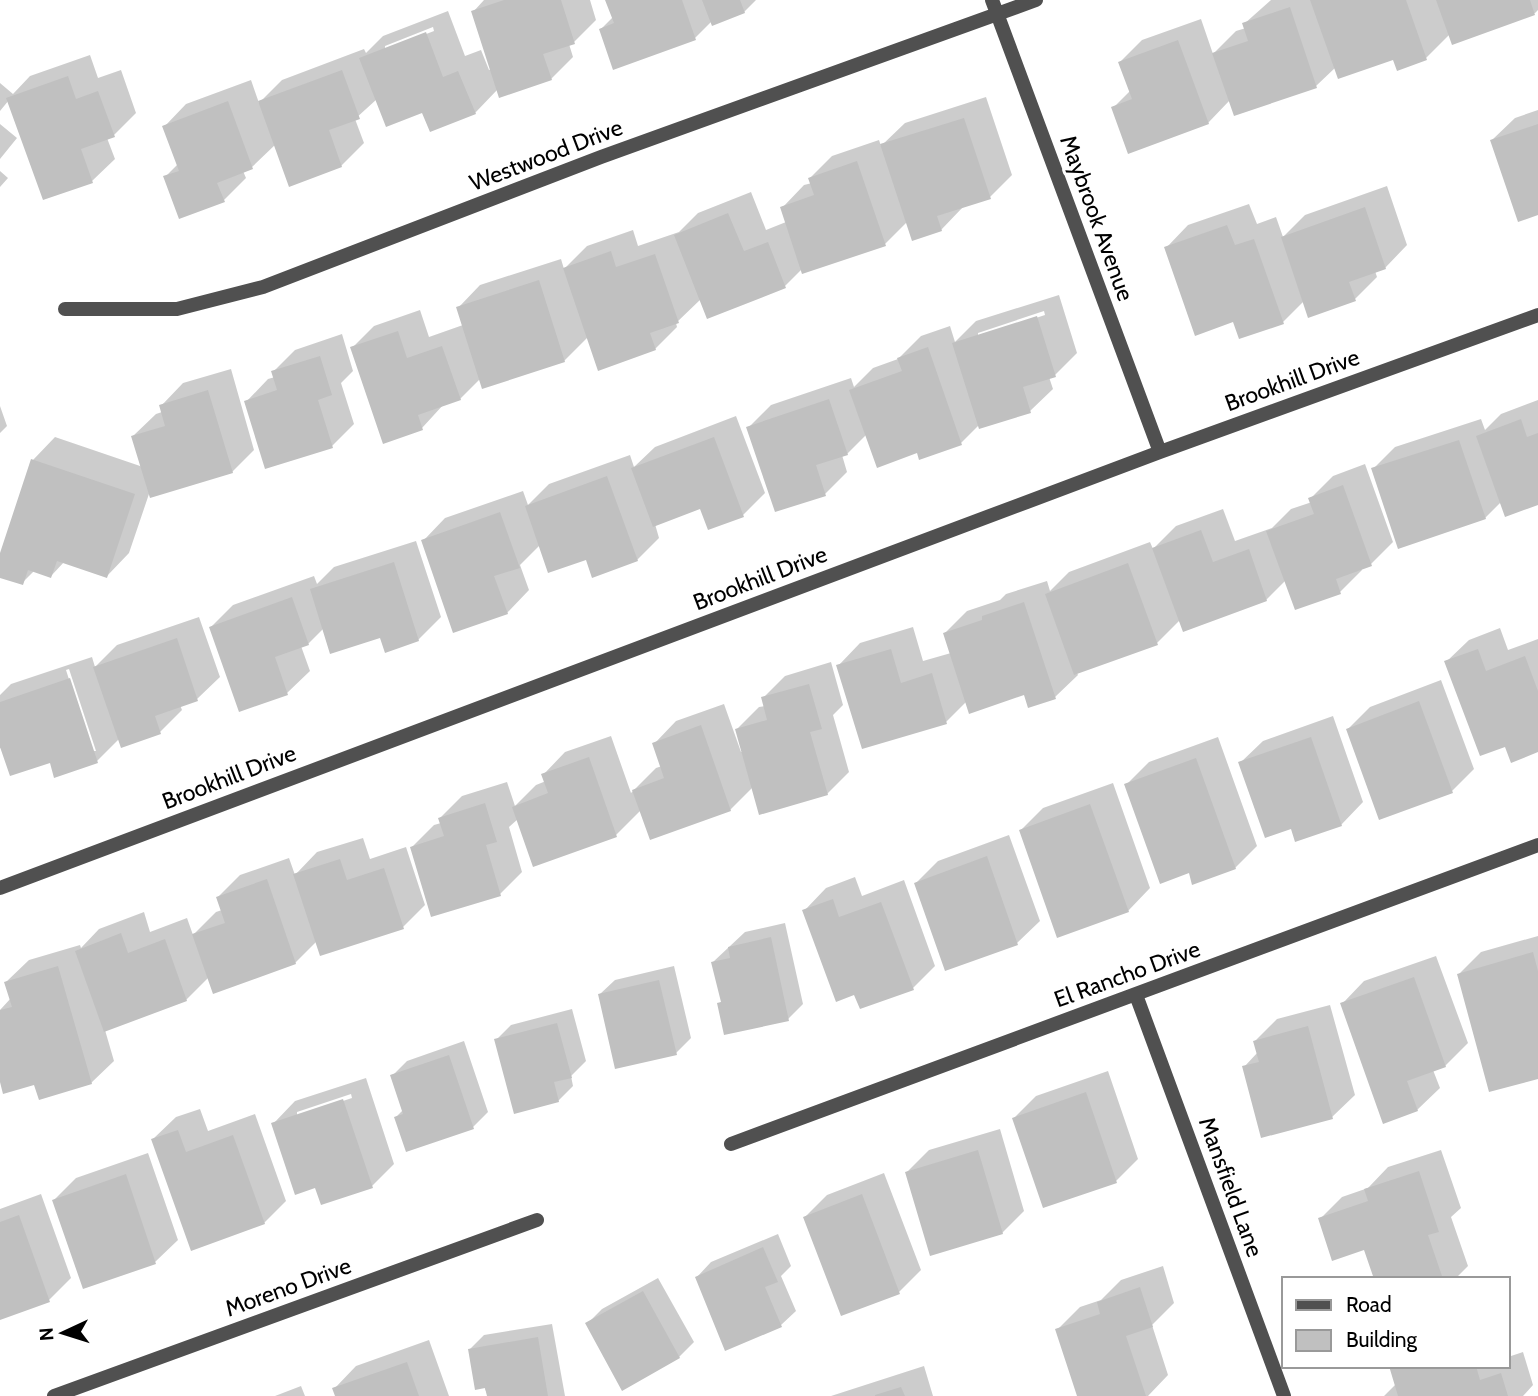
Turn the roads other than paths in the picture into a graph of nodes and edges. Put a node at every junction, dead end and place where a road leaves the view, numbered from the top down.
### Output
1 (992, 0) edge
2 (1037, 0) edge
3 (997, 15) junction
4 (65, 309) dead end
5 (1538, 315) edge
6 (1160, 452) junction
7 (1538, 845) edge
8 (0, 888) edge
9 (1136, 995) junction
10 (731, 1144) dead end
11 (537, 1220) dead end
12 (54, 1396) edge
13 (1284, 1396) edge

1 - 3 street, Maybrook Avenue
2 - 3 street, Westwood Drive
3 - 4 street, Westwood Drive
3 - 6 street, Maybrook Avenue
5 - 6 street, Brookhill Drive
6 - 8 street, Brookhill Drive
7 - 9 street, El Rancho Drive
9 - 10 street, El Rancho Drive
9 - 13 street, Mansfield Lane
11 - 12 street, Moreno Drive

